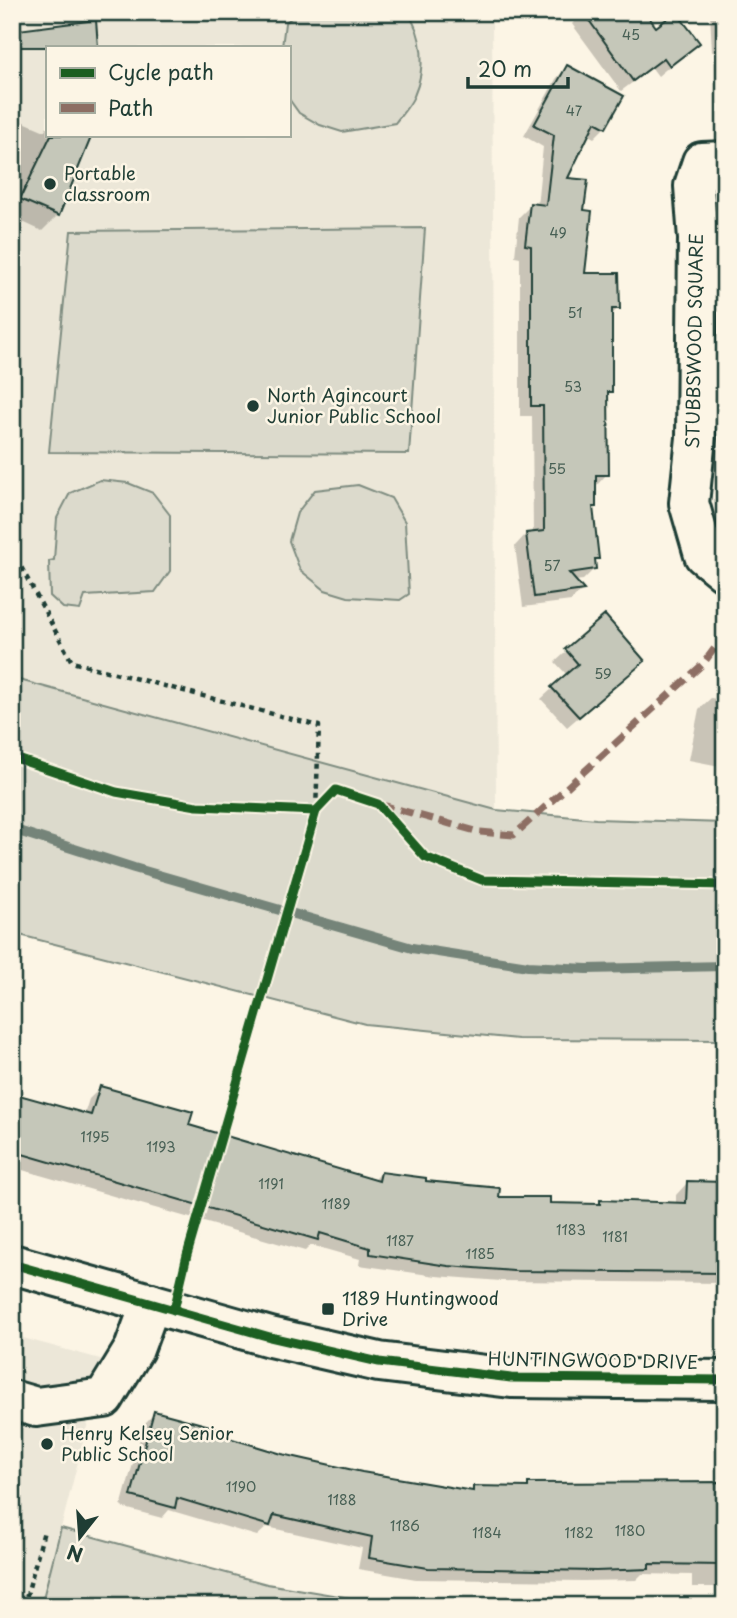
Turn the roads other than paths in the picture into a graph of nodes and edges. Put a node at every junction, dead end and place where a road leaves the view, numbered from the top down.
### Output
1 (725, 161) edge
2 (725, 572) edge
3 (12, 1264) edge
4 (151, 1303) junction
5 (725, 1380) edge
6 (12, 1400) edge

1 - 2 street, STUBBSWOOD SQUARE
3 - 4 street, HUNTINGWOOD DRIVE
4 - 5 street, HUNTINGWOOD DRIVE
4 - 6 street

